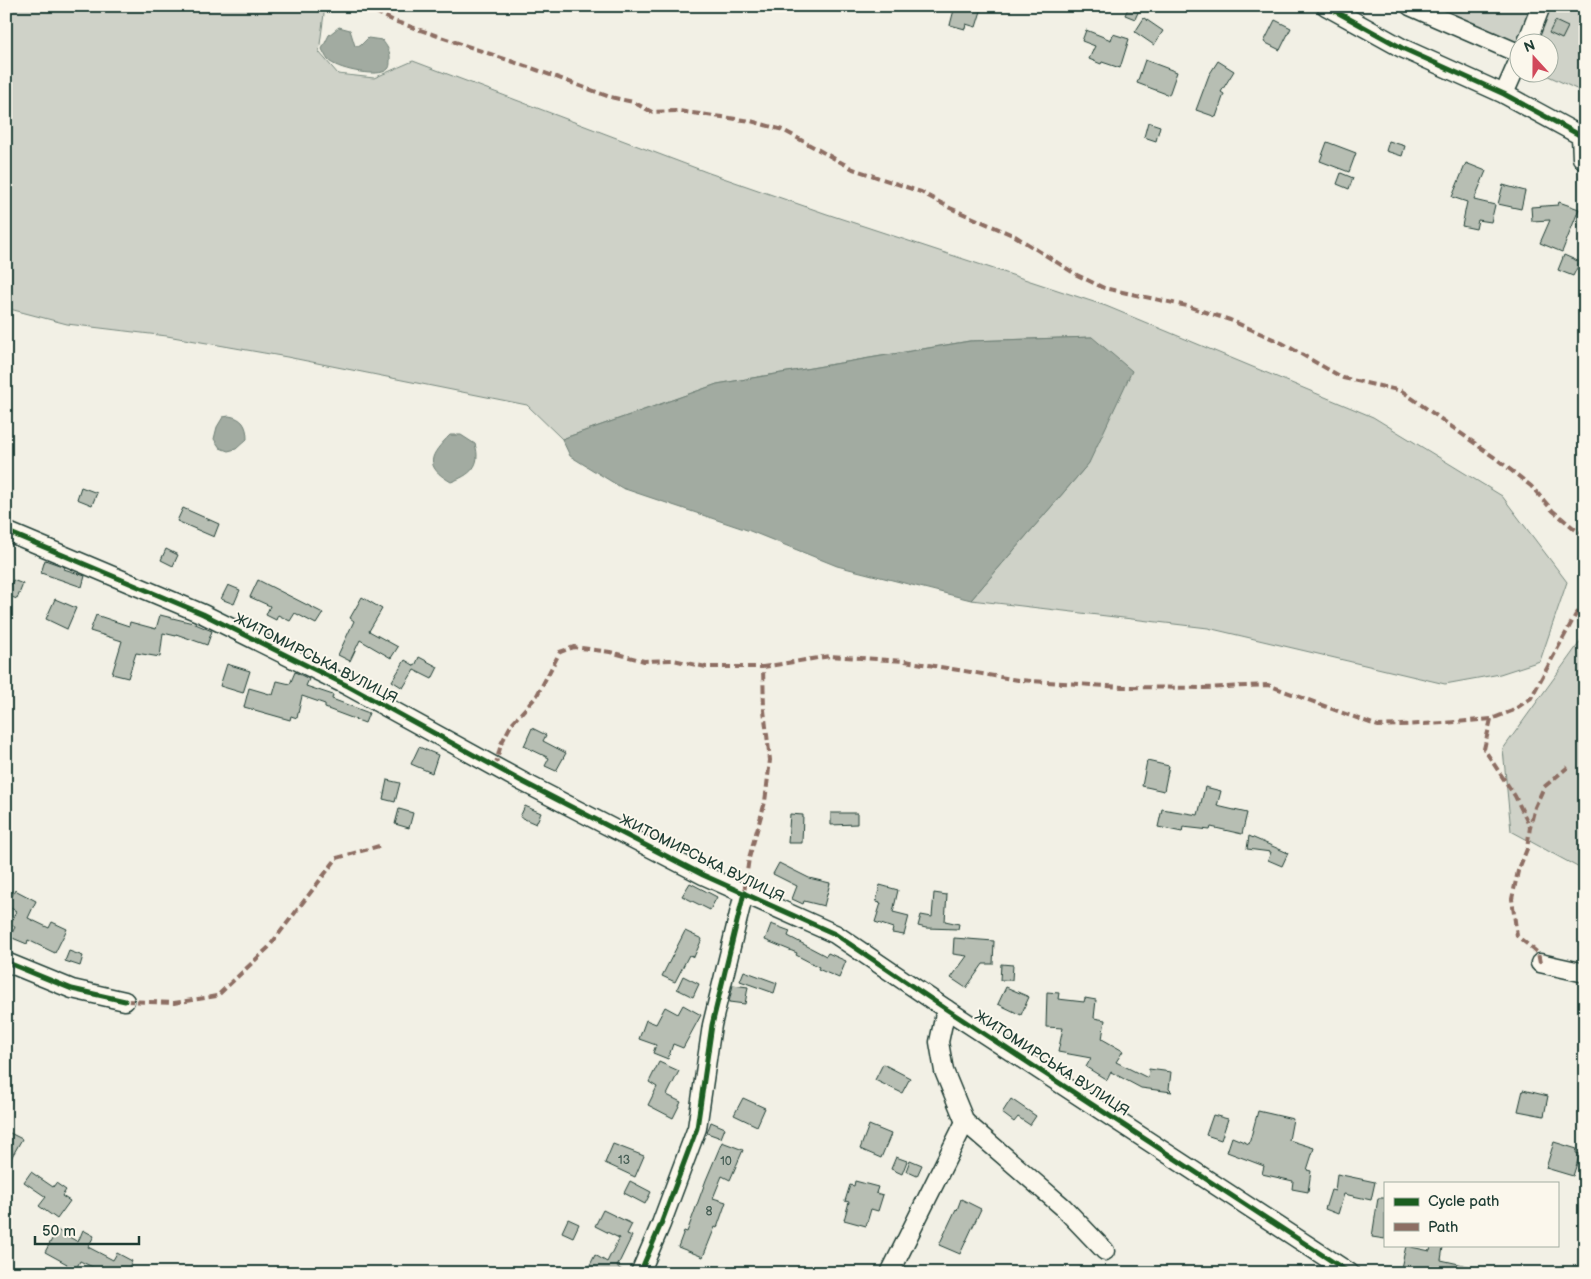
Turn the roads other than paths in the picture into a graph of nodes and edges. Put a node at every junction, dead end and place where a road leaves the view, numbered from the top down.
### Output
1 (1326, 6) edge
2 (1410, 6) edge
3 (1542, 6) edge
4 (1530, 32) edge
5 (1508, 49) edge
6 (1509, 82) edge
7 (1504, 94) junction
8 (1583, 137) edge
9 (1585, 161) edge
10 (6, 531) edge
11 (744, 893) junction
12 (6, 962) edge
13 (1540, 963) dead end
14 (1585, 973) edge
15 (125, 1001) dead end
16 (946, 1009) junction
17 (965, 1122) junction
18 (1105, 1251) dead end
19 (640, 1273) edge
20 (890, 1273) edge
21 (1350, 1273) edge

1 - 7 street
2 - 5 street
3 - 4 street
6 - 7 street
7 - 8 street
8 - 9 street
10 - 11 street, ЖИТОМИРСЬКА ВУЛИЦЯ
11 - 16 street, ЖИТОМИРСЬКА ВУЛИЦЯ
11 - 19 street
12 - 15 street
13 - 14 street
16 - 17 street
16 - 21 street, ЖИТОМИРСЬКА ВУЛИЦЯ
17 - 18 street
17 - 20 street

